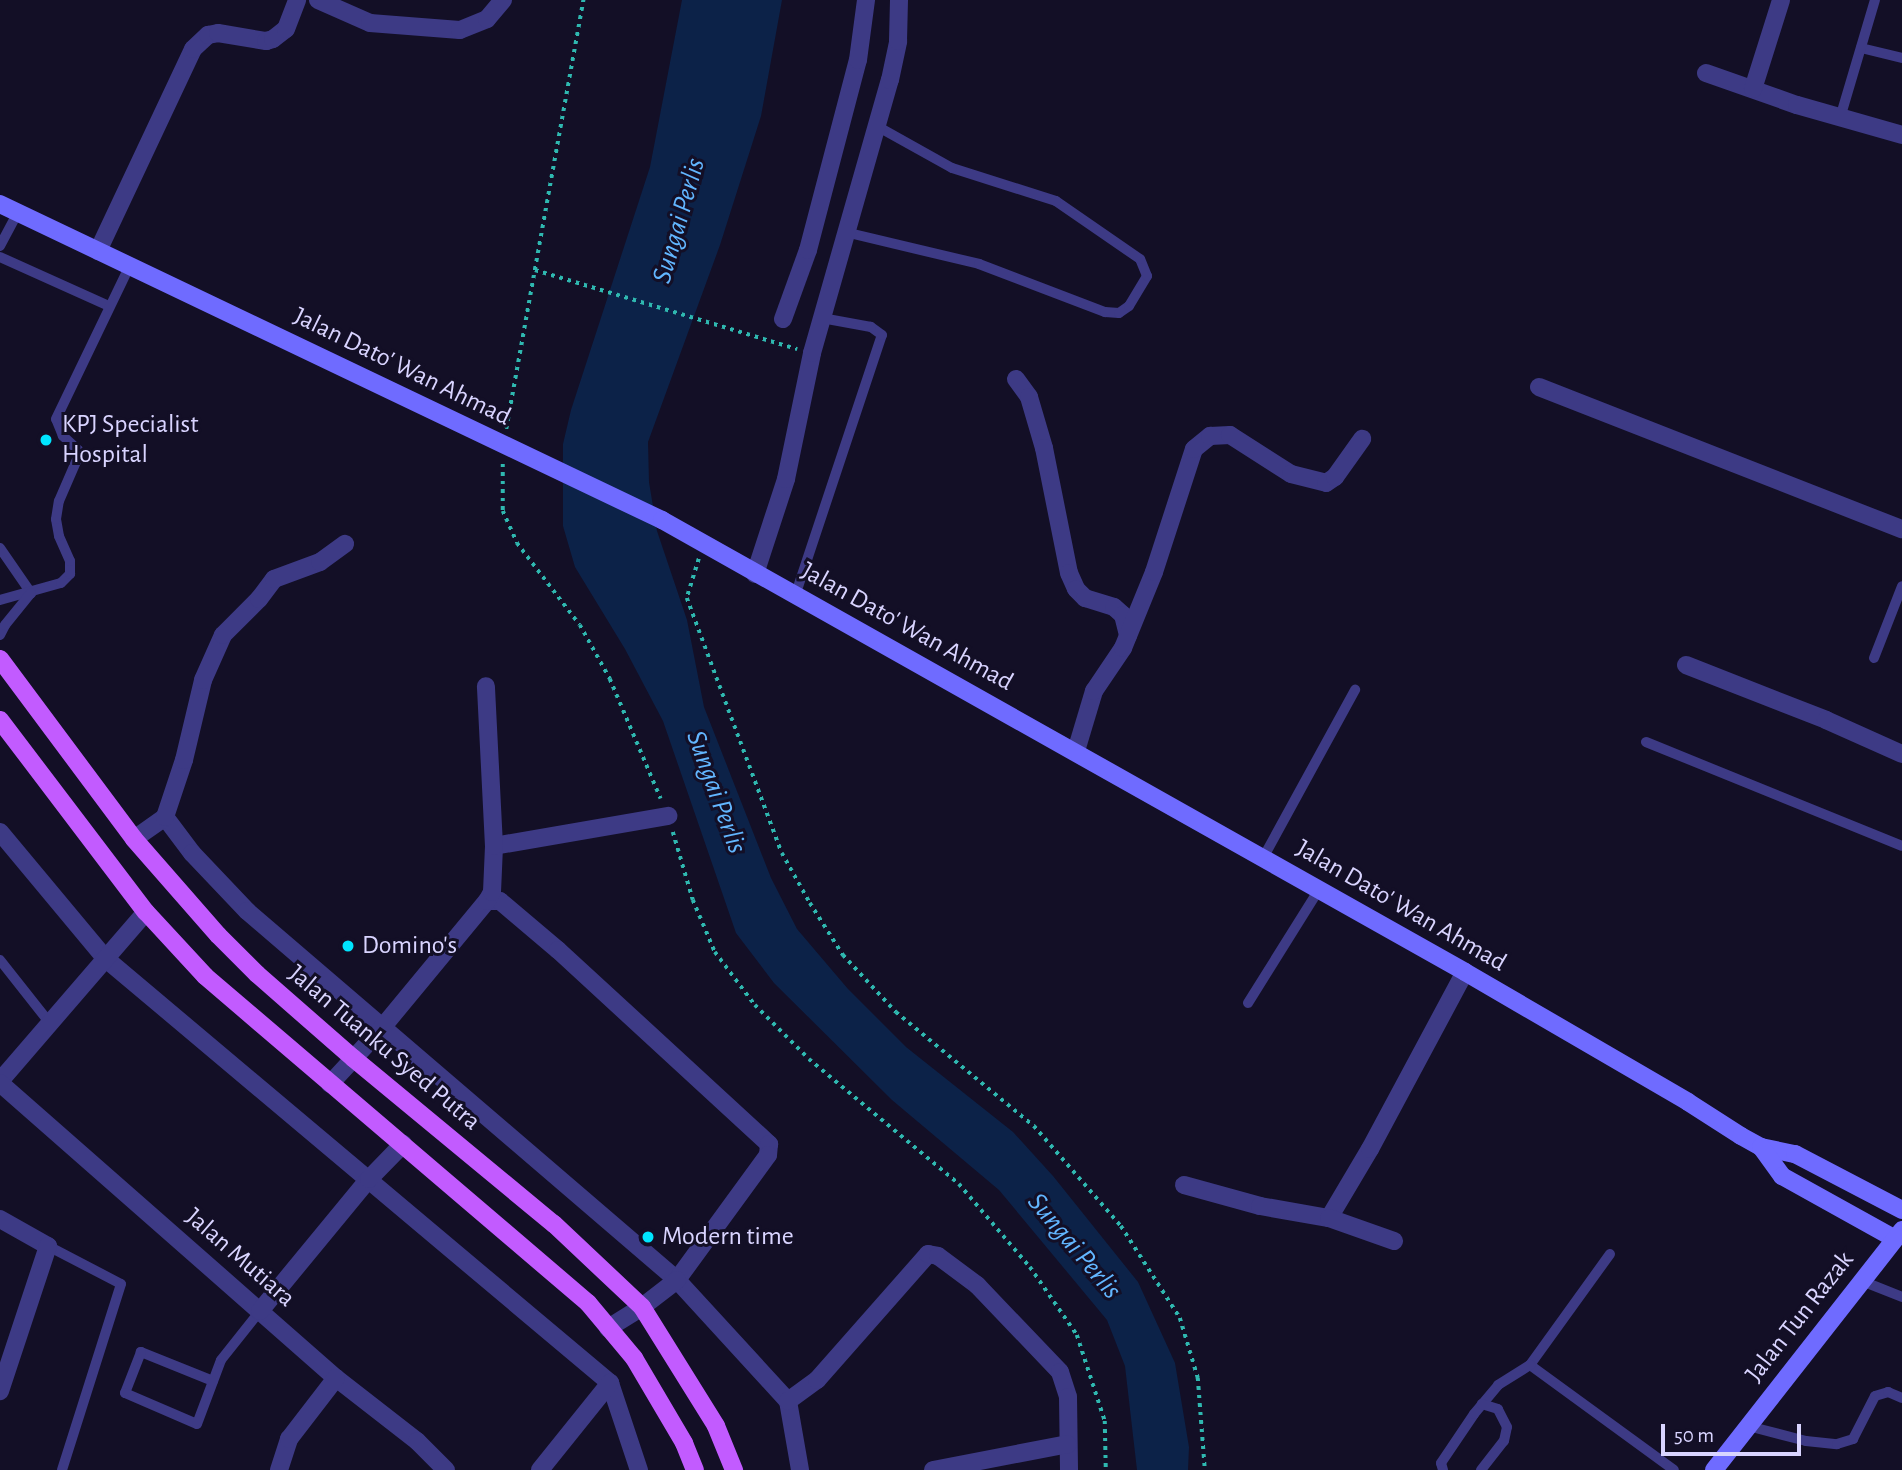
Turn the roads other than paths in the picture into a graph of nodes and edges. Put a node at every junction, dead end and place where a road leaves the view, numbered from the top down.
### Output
1 (297, 0) edge
2 (318, 0) edge
3 (503, 0) edge
4 (866, 0) edge
5 (899, 0) edge
6 (1781, 0) edge
7 (1875, 0) edge
8 (1861, 48) junction
9 (1902, 58) edge
10 (1706, 73) dead end
11 (1753, 89) junction
12 (1840, 118) junction
13 (877, 126) junction
14 (1902, 135) edge
15 (0, 204) edge
16 (18, 212) junction
17 (845, 232) junction
18 (0, 246) edge
19 (97, 251) junction
20 (0, 257) edge
21 (130, 265) junction
22 (109, 306) junction
23 (822, 318) junction
24 (783, 319) dead end
25 (1017, 379) dead end
26 (1539, 387) dead end
27 (1362, 439) dead end
28 (1902, 529) edge
29 (345, 544) dead end
30 (0, 548) edge
31 (755, 574) junction
32 (1902, 586) edge
33 (32, 593) junction
34 (795, 596) junction
35 (0, 600) edge
36 (0, 635) edge
37 (1128, 635) junction
38 (1874, 657) dead end
39 (0, 659) edge
40 (1686, 666) dead end
41 (486, 686) dead end
42 (1355, 690) dead end
43 (0, 720) edge
44 (1646, 742) dead end
45 (1076, 751) junction
46 (1902, 754) edge
47 (668, 816) road end
48 (165, 817) junction
49 (0, 832) edge
50 (134, 839) junction
51 (494, 846) junction
52 (1902, 846) edge
53 (1263, 858) junction
54 (1318, 891) junction
55 (487, 901) junction
56 (146, 912) junction
57 (106, 959) junction
58 (0, 960) edge
59 (1465, 972) junction
60 (1248, 1003) dead end
61 (49, 1022) junction
62 (381, 1029) junction
63 (353, 1058) junction
64 (0, 1082) edge
65 (330, 1084) junction
66 (403, 1144) junction
67 (1761, 1147) junction
68 (369, 1179) junction
69 (1184, 1185) dead end
70 (1902, 1210) edge
71 (1329, 1218) junction
72 (0, 1219) edge
73 (1898, 1235) edge
74 (1394, 1241) dead end
75 (48, 1246) junction
76 (1610, 1254) dead end
77 (677, 1280) junction
78 (1862, 1280) junction
79 (1902, 1297) edge
80 (642, 1307) junction
81 (260, 1311) junction
82 (608, 1328) junction
83 (1530, 1365) junction
84 (336, 1378) junction
85 (213, 1381) junction
86 (610, 1383) junction
87 (0, 1391) edge
88 (1902, 1398) edge
89 (788, 1401) junction
90 (1482, 1404) junction
91 (1748, 1426) junction
92 (1068, 1444) junction
93 (62, 1470) edge
94 (279, 1470) edge
95 (446, 1470) edge
96 (540, 1470) edge
97 (639, 1470) edge
98 (695, 1470) edge
99 (734, 1470) edge
100 (800, 1470) edge
101 (933, 1470) edge
102 (1069, 1470) edge
103 (1443, 1470) edge
104 (1481, 1470) edge
105 (1674, 1470) edge
106 (1714, 1470) edge

1 - 19 street
2 - 3 street
4 - 24 street
5 - 13 street
6 - 11 street
7 - 8 lane
8 - 9 lane
8 - 12 lane
10 - 11 street
11 - 12 street
12 - 14 street
13 - 17 street
13 - 17 lane
15 - 16 main road, Jalan Dato' Wan Ahmad
16 - 18 lane
16 - 19 main road, Jalan Dato' Wan Ahmad
17 - 23 street
19 - 21 main road, Jalan Dato' Wan Ahmad
20 - 22 lane
21 - 22 lane
21 - 31 main road, Jalan Dato' Wan Ahmad
22 - 33 lane
23 - 31 street
23 - 34 lane
25 - 37 street
26 - 28 street
27 - 37 street
29 - 48 street
30 - 33 lane
31 - 34 main road, Jalan Dato' Wan Ahmad
32 - 38 lane
33 - 35 lane
33 - 36 lane
34 - 45 main road, Jalan Dato' Wan Ahmad
37 - 45 street
39 - 50 main road, Jalan Tuanku Syed Putra
40 - 46 street
41 - 51 street
42 - 53 lane
43 - 56 main road
44 - 52 lane
45 - 53 main road, Jalan Dato' Wan Ahmad
47 - 51 street
48 - 50 street
48 - 62 street
49 - 57 street
50 - 63 main road, Jalan Tuanku Syed Putra
51 - 55 street
53 - 54 main road, Jalan Dato' Wan Ahmad
54 - 59 main road, Jalan Dato' Wan Ahmad
54 - 60 lane
55 - 62 street
55 - 77 street
56 - 57 street
56 - 65 main road
57 - 61 street
57 - 68 street
58 - 61 lane
59 - 67 main road, Jalan Dato' Wan Ahmad
59 - 71 street
61 - 64 street
62 - 63 street
62 - 77 street
63 - 65 street
63 - 80 main road, Jalan Tuanku Syed Putra
64 - 81 street, Jalan Mutiara
65 - 66 main road
66 - 68 street
66 - 82 main road
67 - 70 main road
67 - 73 main road
68 - 81 street
68 - 86 street
69 - 71 street
71 - 74 street
72 - 75 street
73 - 78 main road, Jalan Tun Razak
75 - 87 street
75 - 93 lane
76 - 83 lane
77 - 80 street
77 - 89 street
78 - 79 lane
78 - 91 main road, Jalan Tun Razak
80 - 82 street
80 - 99 main road, Jalan Tuanku Syed Putra
81 - 84 street, Jalan Mutiara
81 - 85 lane
82 - 98 main road
83 - 90 lane
83 - 105 lane
84 - 94 street
84 - 95 street, Jalan Mutiara
85 - 85 lane
86 - 96 street
86 - 97 street
88 - 91 lane
89 - 92 street
89 - 100 street
90 - 103 lane
90 - 104 lane
91 - 106 main road, Jalan Tun Razak
92 - 101 street
92 - 102 street

